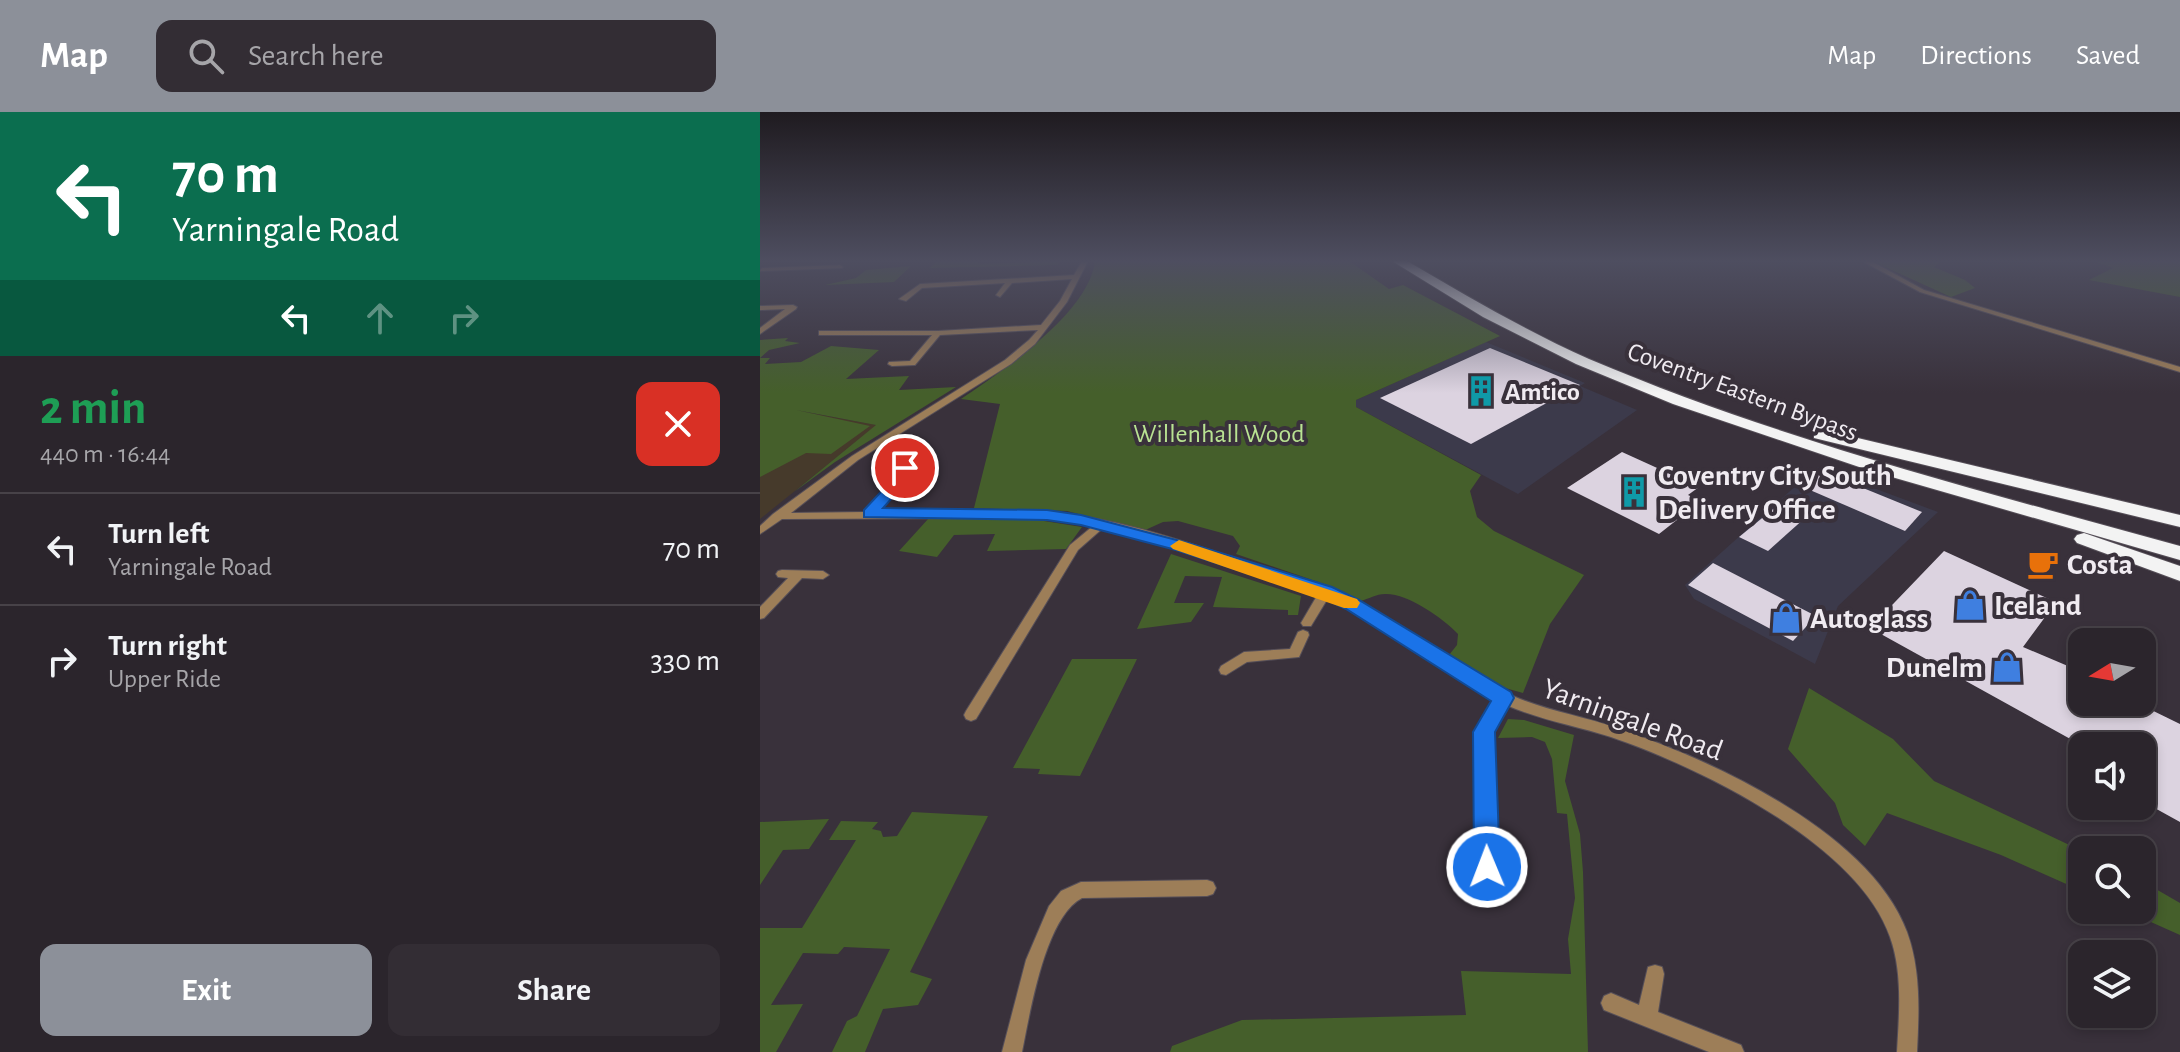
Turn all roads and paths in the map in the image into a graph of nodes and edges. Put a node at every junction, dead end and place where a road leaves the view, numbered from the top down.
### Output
1 (1059, 305) edge
2 (1471, 305) edge
3 (1493, 305) edge
4 (1967, 305) edge
5 (760, 308) edge
6 (830, 326) dead end
7 (1045, 327) junction
8 (760, 332) edge
9 (822, 333) junction
10 (938, 333) junction
11 (814, 339) dead end
12 (892, 364) dead end
13 (2180, 370) edge
14 (1813, 439) junction
15 (899, 465) dead end
16 (870, 513) junction
17 (777, 516) junction
18 (2180, 521) edge
19 (1100, 525) junction
20 (760, 531) edge
21 (2180, 538) edge
22 (2180, 553) edge
23 (782, 574) dead end
24 (799, 574) junction
25 (2180, 574) edge
26 (823, 575) dead end
27 (1325, 592) junction
28 (760, 615) edge
29 (1226, 670) dead end
30 (1503, 698) junction
31 (971, 715) dead end
32 (1487, 867) dead end
33 (1207, 888) dead end
34 (1655, 974) dead end
35 (1611, 1003) dead end
36 (1647, 1016) junction
37 (1012, 1052) edge
38 (1734, 1052) edge
39 (1907, 1052) edge

1 - 7 street
2 - 14 highway, Coventry Eastern Bypass
3 - 14 highway, Coventry Eastern Bypass
4 - 13 street
5 - 8 street
6 - 9 street
7 - 10 street
7 - 17 street
9 - 10 street
9 - 11 street
10 - 12 street
14 - 18 highway
14 - 21 highway, Coventry Eastern Bypass
14 - 22 highway, Coventry Eastern Bypass
14 - 25 highway
15 - 16 street
16 - 17 street, Yarningale Road
16 - 19 street, Yarningale Road
17 - 20 street
19 - 27 street, Yarningale Road
19 - 31 street
23 - 24 street
24 - 26 street
24 - 28 street
27 - 29 street
27 - 30 street, Yarningale Road
30 - 32 street
30 - 39 street, Yarningale Road
33 - 37 street
34 - 36 street
35 - 36 street
36 - 38 street

